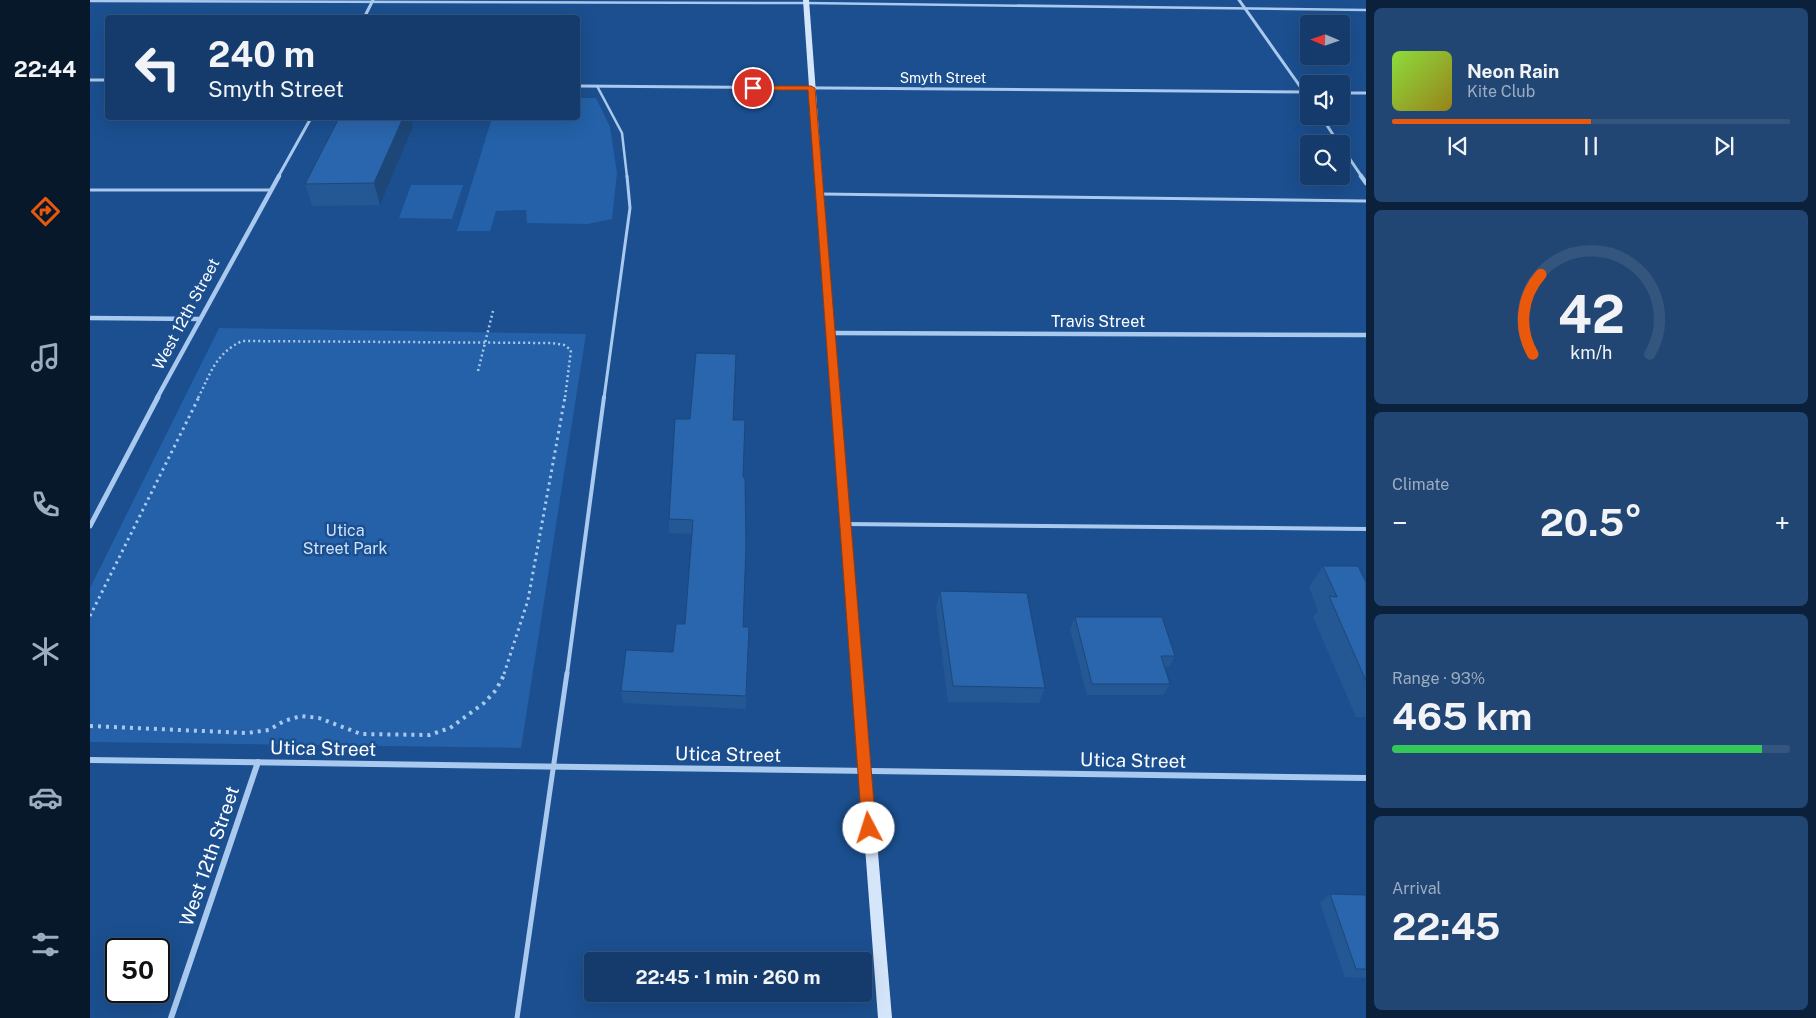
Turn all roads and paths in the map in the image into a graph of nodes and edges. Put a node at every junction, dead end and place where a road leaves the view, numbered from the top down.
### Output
1 (1239, 0) edge
2 (90, 1) edge
3 (373, 1) edge
4 (806, 1) edge
5 (1245, 8) junction
6 (1366, 10) edge
7 (366, 15) edge
8 (90, 80) edge
9 (105, 80) edge
10 (1300, 84) edge
11 (580, 86) edge
12 (597, 86) junction
13 (811, 88) junction
14 (1300, 92) edge
15 (1350, 92) edge
16 (1366, 93) edge
17 (310, 120) edge
18 (1350, 160) edge
19 (1366, 183) edge
20 (90, 190) edge
21 (271, 190) junction
22 (819, 194) junction
23 (1366, 201) edge
24 (493, 312) dead end
25 (90, 318) edge
26 (199, 318) junction
27 (830, 333) junction
28 (1366, 335) edge
29 (485, 344) junction
30 (478, 372) dead end
31 (90, 513) edge
32 (97, 513) junction
33 (844, 524) junction
34 (90, 526) edge
35 (1366, 529) edge
36 (90, 616) edge
37 (90, 726) edge
38 (90, 760) edge
39 (258, 762) junction
40 (554, 766) junction
41 (864, 771) junction
42 (1366, 778) edge
43 (171, 1018) edge
44 (517, 1018) edge
45 (885, 1018) edge

1 - 5 street
2 - 3 lane
3 - 4 lane
3 - 7 street
4 - 5 lane
4 - 13 main road
5 - 6 lane
5 - 10 street
8 - 9 street
11 - 12 street, Smyth Street
12 - 13 street, Smyth Street
12 - 40 lane
13 - 14 street, Smyth Street
13 - 22 main road
15 - 16 street
17 - 21 street, West 12th Street
18 - 19 street
20 - 21 lane
21 - 26 street, West 12th Street
22 - 23 lane
22 - 27 main road
24 - 29 path
25 - 26 street
26 - 32 street, West 12th Street
27 - 28 street, Travis Street
27 - 33 main road
29 - 30 path
29 - 36 path
29 - 37 path
31 - 32 lane
32 - 34 street, West 12th Street
33 - 35 lane
33 - 41 main road
38 - 39 street, Utica Street
39 - 40 street, Utica Street
39 - 43 street, West 12th Street
40 - 41 street, Utica Street
40 - 44 lane
41 - 42 street, Utica Street
41 - 45 main road

